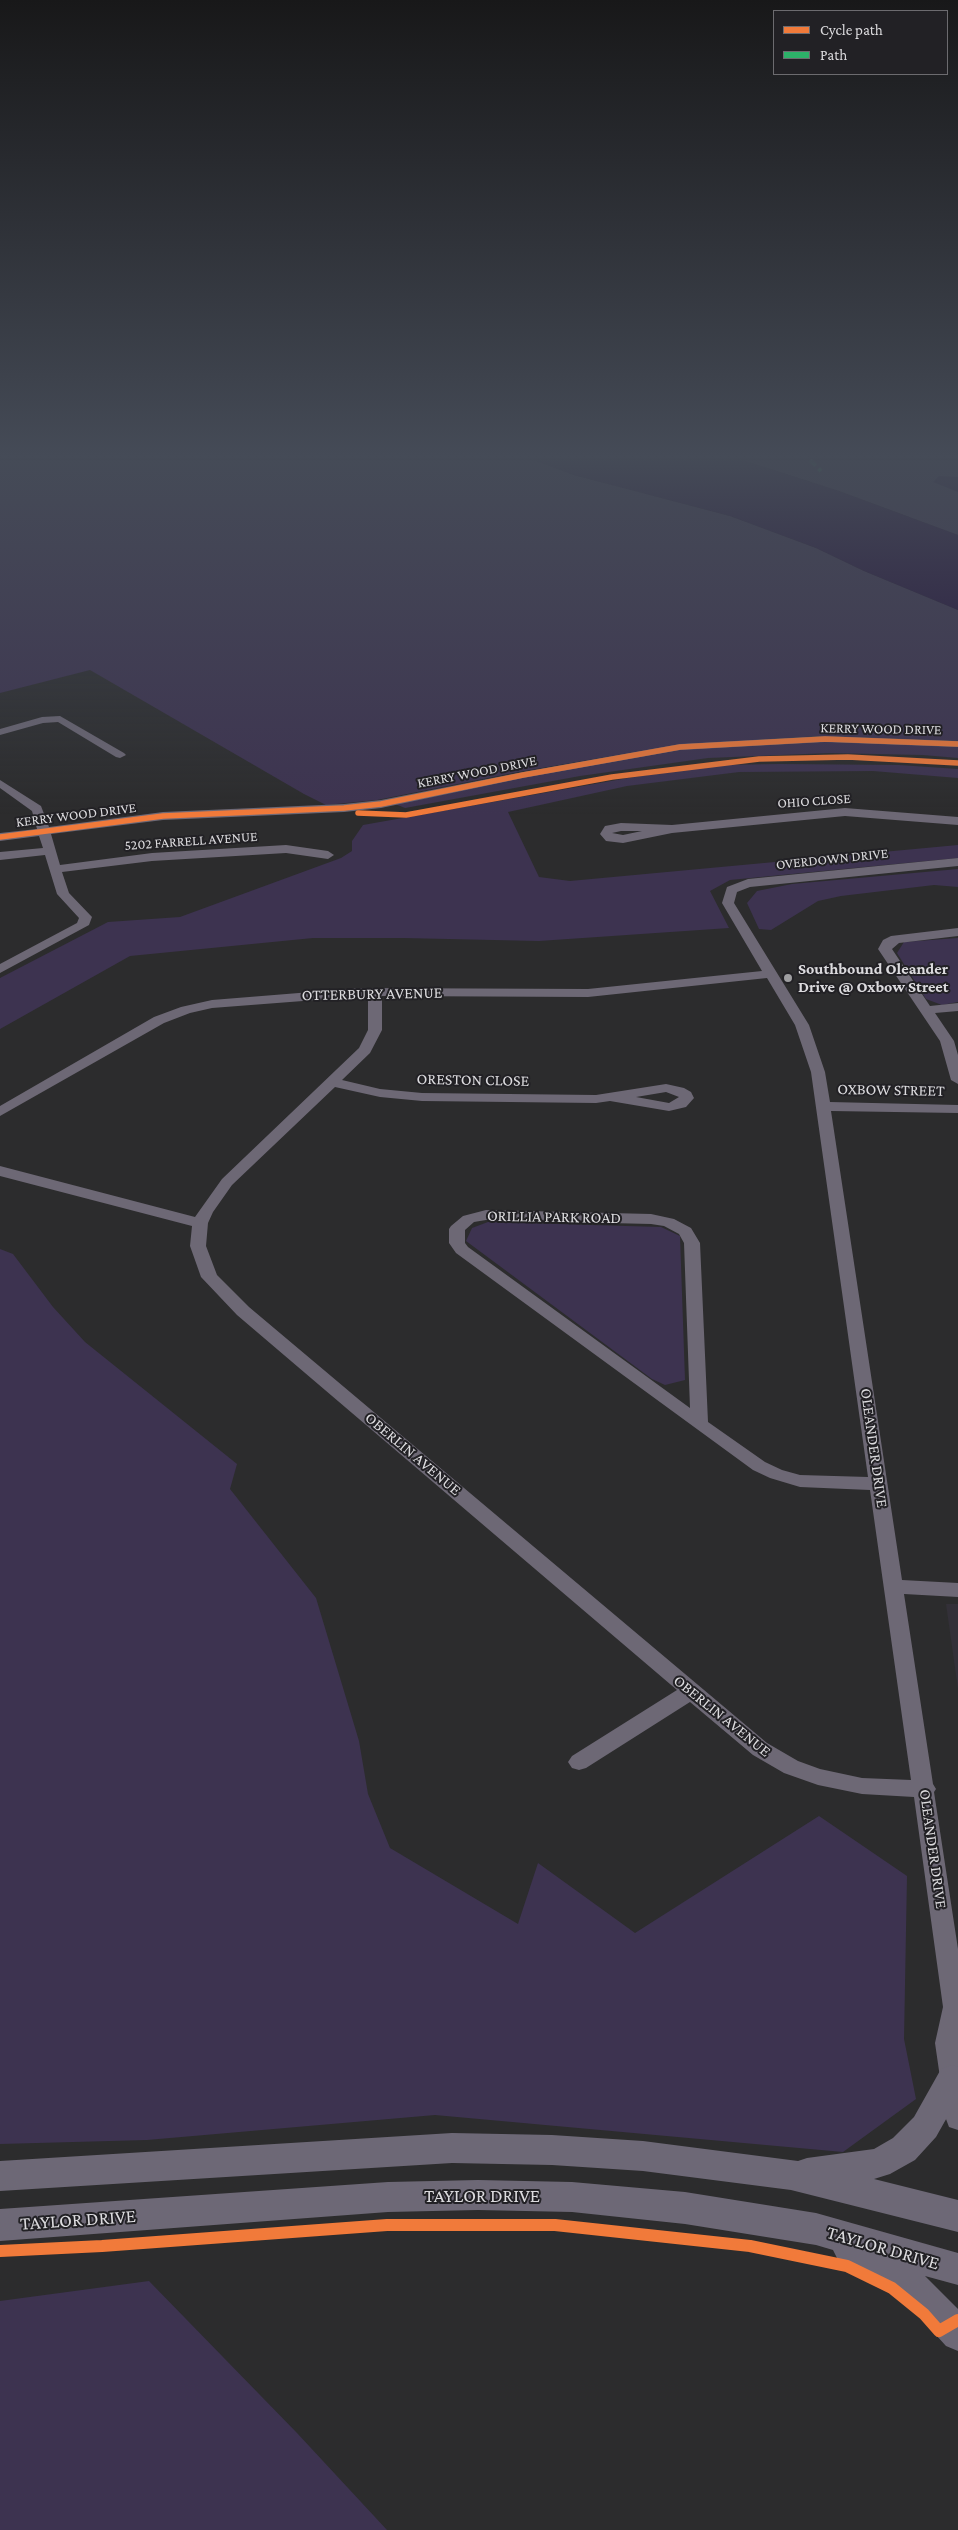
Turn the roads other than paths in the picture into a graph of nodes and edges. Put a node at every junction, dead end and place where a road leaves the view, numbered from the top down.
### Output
1 (0, 732) edge
2 (958, 744) edge
3 (120, 755) dead end
4 (0, 783) edge
5 (958, 821) edge
6 (672, 829) dead end
7 (44, 832) junction
8 (0, 836) edge
9 (50, 851) junction
10 (328, 855) dead end
11 (0, 856) edge
12 (958, 862) edge
13 (56, 869) junction
14 (732, 910) joint
15 (958, 932) edge
16 (0, 969) edge
17 (771, 974) junction
18 (375, 992) junction
19 (958, 1007) edge
20 (926, 1010) junction
21 (958, 1080) edge
22 (332, 1082) junction
23 (614, 1098) dead end
24 (823, 1106) junction
25 (958, 1109) edge
26 (0, 1112) edge
27 (0, 1171) edge
28 (200, 1223) junction
29 (699, 1424) junction
30 (879, 1484) junction
31 (894, 1587) junction
32 (958, 1590) edge
33 (690, 1692) junction
34 (579, 1762) dead end
35 (924, 1789) junction
36 (957, 2009) edge
37 (952, 2079) junction
38 (958, 2118) edge
39 (0, 2176) edge
40 (791, 2176) junction
41 (958, 2216) edge
42 (0, 2226) edge
43 (816, 2229) junction
44 (958, 2270) edge
45 (958, 2334) edge

1 - 3 street
2 - 7 street, KERRY WOOD DRIVE
4 - 7 street
5 - 6 street, OHIO CLOSE
7 - 8 street, KERRY WOOD DRIVE
7 - 9 street
9 - 11 street
9 - 13 street
10 - 13 street, 5202 FARRELL AVENUE
12 - 14 street, OVERDOWN DRIVE
13 - 16 street
14 - 17 street, OLEANDER DRIVE
15 - 20 street
17 - 18 street, OTTERBURY AVENUE
17 - 24 street, OLEANDER DRIVE
18 - 22 street, OBERLIN AVENUE
18 - 26 street, OTTERBURY AVENUE
19 - 20 street
20 - 21 street
22 - 23 street, ORESTON CLOSE
22 - 28 street, OBERLIN AVENUE
24 - 25 street, OXBOW STREET
24 - 30 street, OLEANDER DRIVE
27 - 28 street
28 - 33 street, OBERLIN AVENUE
29 - 29 street, ORILLIA PARK ROAD
29 - 30 street, ORILLIA PARK ROAD
30 - 31 street, OLEANDER DRIVE
31 - 32 street
31 - 35 street, OLEANDER DRIVE
33 - 34 street
33 - 35 street, OBERLIN AVENUE
35 - 36 street, OLEANDER DRIVE
36 - 37 street, OLEANDER DRIVE
37 - 38 street, OLEANDER DRIVE
37 - 40 main road
39 - 40 main road
40 - 41 main road
42 - 43 main road, TAYLOR DRIVE
43 - 44 main road, TAYLOR DRIVE
43 - 45 main road

